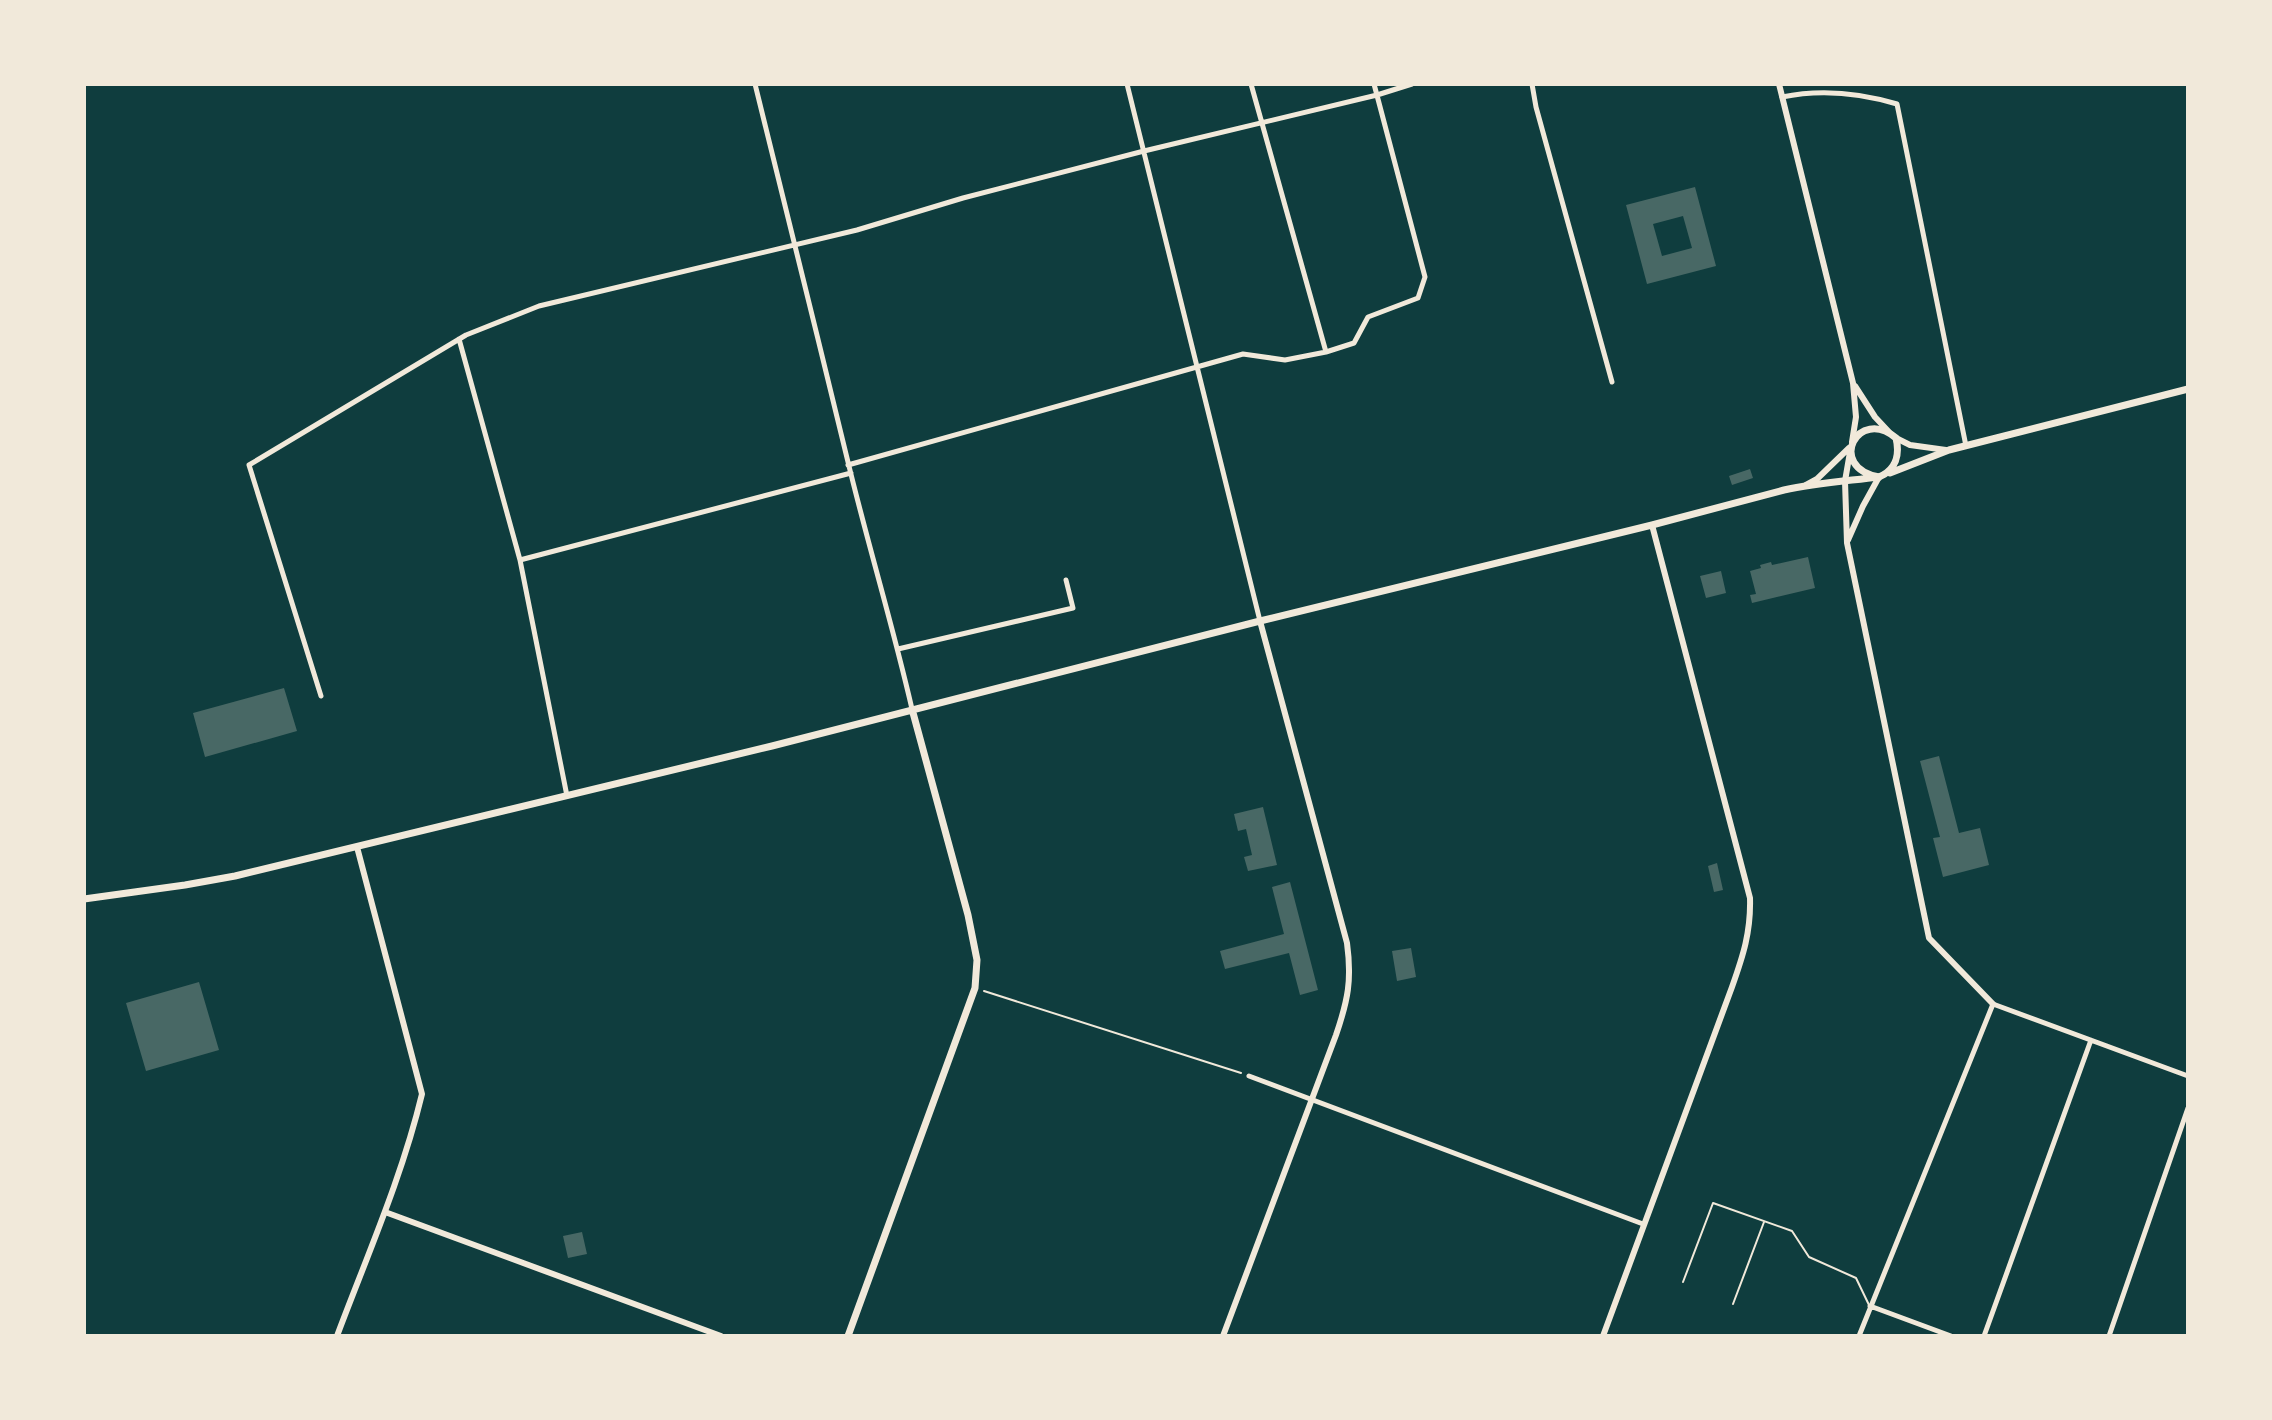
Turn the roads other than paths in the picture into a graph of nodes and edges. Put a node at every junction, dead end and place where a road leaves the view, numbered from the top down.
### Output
1 (755, 84) edge
2 (1127, 84) edge
3 (1251, 84) edge
4 (1374, 84) edge
5 (1412, 84) edge
6 (1532, 84) edge
7 (1779, 84) edge
8 (1377, 95) junction
9 (1782, 97) junction
10 (1262, 124) junction
11 (1144, 151) junction
12 (796, 244) junction
13 (459, 339) junction
14 (1326, 352) junction
15 (1198, 368) junction
16 (1612, 382) dead end
17 (1853, 383) junction
18 (2188, 389) edge
19 (1893, 435) junction
20 (1852, 443) junction
21 (1966, 446) junction
22 (1949, 450) junction
23 (848, 465) junction
24 (851, 473) junction
25 (1881, 476) junction
26 (1845, 481) junction
27 (1806, 485) junction
28 (1652, 525) junction
29 (1847, 543) junction
30 (520, 560) junction
31 (1066, 580) dead end
32 (1260, 621) junction
33 (898, 649) junction
34 (321, 696) dead end
35 (912, 709) junction
36 (567, 796) junction
37 (357, 847) junction
38 (84, 899) edge
39 (1993, 1004) junction
40 (2091, 1040) junction
41 (1249, 1076) road end
42 (2188, 1076) edge
43 (1311, 1098) junction
44 (2188, 1108) edge
45 (385, 1212) junction
46 (1764, 1221) junction
47 (1643, 1224) junction
48 (1683, 1282) dead end
49 (1733, 1304) dead end
50 (1870, 1306) junction
51 (337, 1336) edge
52 (721, 1336) edge
53 (848, 1336) edge
54 (1223, 1336) edge
55 (1603, 1336) edge
56 (1859, 1336) edge
57 (1951, 1336) edge
58 (1984, 1336) edge
59 (2109, 1336) edge

1 - 12 street
2 - 11 street
3 - 10 street
4 - 8 street
5 - 8 street
6 - 16 street
7 - 9 street
8 - 10 street
8 - 14 street
9 - 17 street
9 - 21 street
10 - 11 street
10 - 14 street
11 - 12 street
11 - 15 street
12 - 13 street
12 - 23 street
13 - 30 street
13 - 34 street
14 - 15 street
15 - 23 street
15 - 32 street
17 - 19 street
17 - 20 street
18 - 21 main road
19 - 20 main road
19 - 22 street
19 - 25 main road
20 - 25 main road
20 - 26 street
20 - 27 street
21 - 22 main road
22 - 25 main road
23 - 24 street
24 - 30 street
24 - 33 street
25 - 26 main road
25 - 29 street
26 - 27 main road
26 - 29 street
27 - 28 main road
28 - 32 main road
28 - 47 street
29 - 39 street
30 - 36 street
31 - 33 street
32 - 35 main road
32 - 43 street
33 - 35 street
35 - 36 main road
35 - 53 main road
36 - 37 main road
37 - 38 main road
37 - 45 street
39 - 40 street
39 - 50 street
40 - 42 street
40 - 58 street
41 - 43 street
43 - 47 street
43 - 54 street
44 - 59 street
45 - 51 street
45 - 52 street
46 - 48 lane
46 - 49 lane
46 - 50 lane
47 - 55 street
50 - 56 street
50 - 57 street

